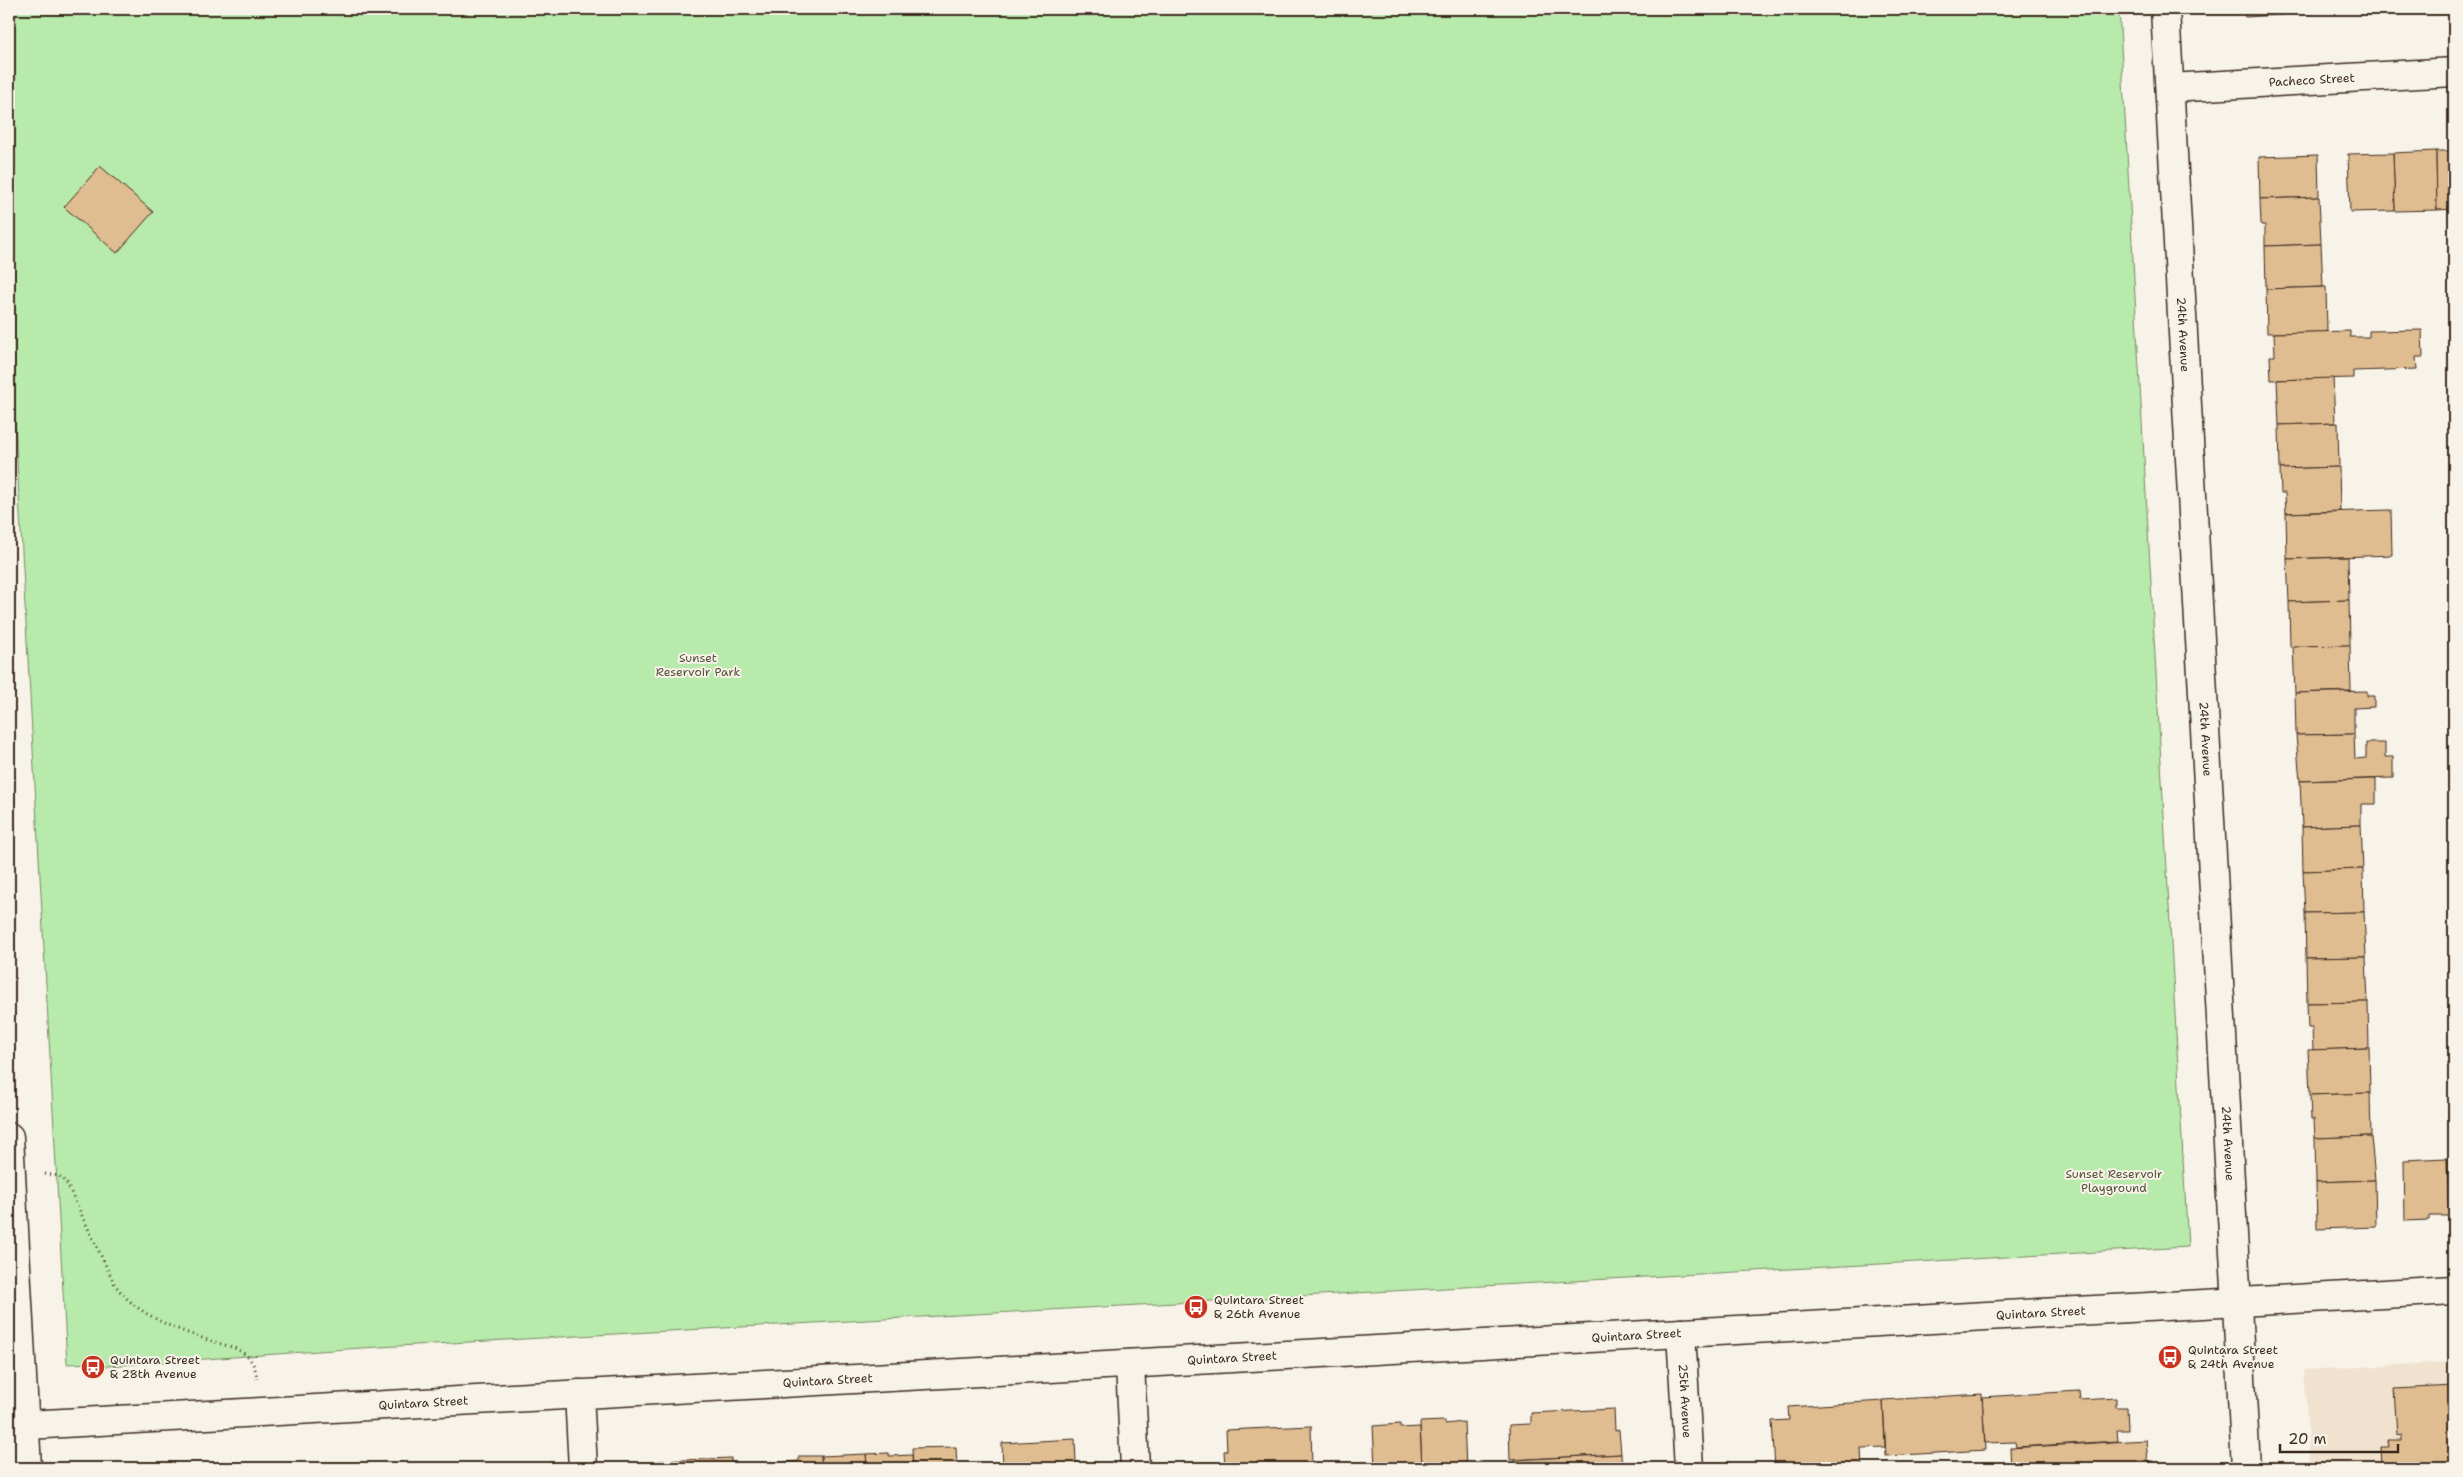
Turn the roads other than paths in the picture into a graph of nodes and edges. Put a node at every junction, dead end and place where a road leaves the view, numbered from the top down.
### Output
1 (2165, 9) edge
2 (2454, 72) edge
3 (2170, 88) junction
4 (9, 1137) edge
5 (2454, 1290) edge
6 (2237, 1302) junction
7 (1681, 1333) junction
8 (1130, 1364) junction
9 (579, 1394) junction
10 (17, 1425) edge
11 (27, 1468) edge
12 (583, 1468) edge
13 (1135, 1468) edge
14 (1689, 1468) edge
15 (2246, 1468) edge

1 - 3 street, 24th Avenue
2 - 3 street, Pacheco Street
3 - 6 street, 24th Avenue
4 - 10 street
5 - 6 street, Quintara Street
6 - 7 street, Quintara Street
6 - 15 street, 24th Avenue
7 - 8 street, Quintara Street
7 - 14 street, 25th Avenue
8 - 9 street, Quintara Street
8 - 13 street
9 - 10 street, Quintara Street
9 - 12 street
10 - 11 street

